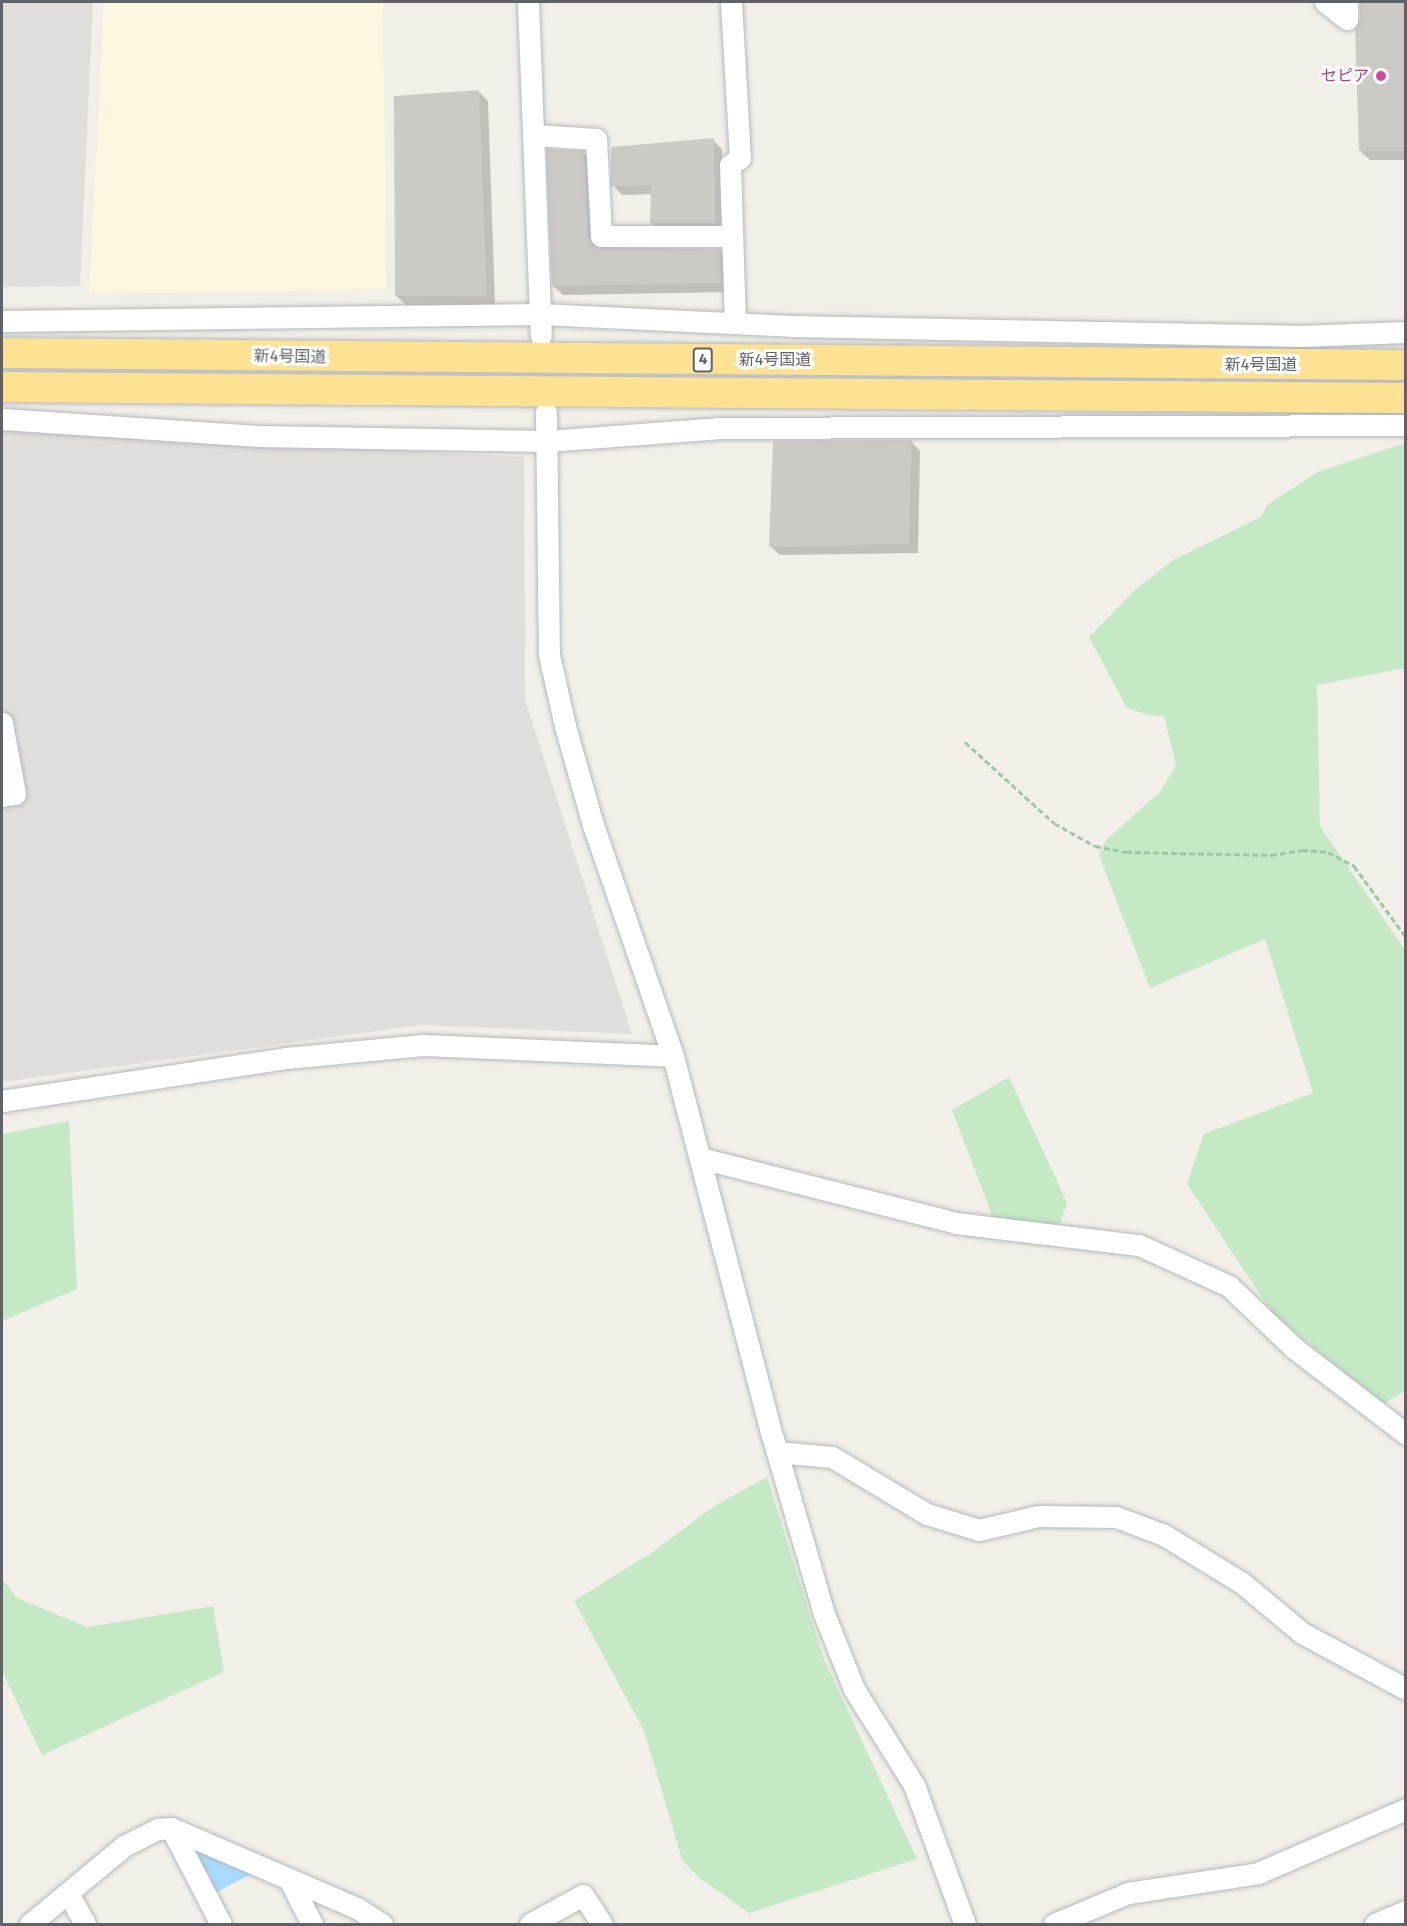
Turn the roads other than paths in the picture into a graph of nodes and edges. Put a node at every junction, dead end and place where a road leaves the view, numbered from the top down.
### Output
1 (528, 2) edge
2 (731, 2) edge
3 (1325, 2) edge
4 (1347, 2) edge
5 (535, 135) junction
6 (732, 236) junction
7 (540, 314) junction
8 (2, 321) edge
9 (735, 323) junction
10 (1406, 332) edge
11 (541, 336) dead end
12 (1300, 350) junction
13 (2, 353) edge
14 (1406, 365) edge
15 (2, 387) edge
16 (1406, 398) edge
17 (1089, 410) junction
18 (1256, 410) junction
19 (546, 411) dead end
20 (2, 418) edge
21 (1406, 424) edge
22 (547, 441) junction
23 (2, 723) edge
24 (2, 796) edge
25 (674, 1056) junction
26 (2, 1101) edge
27 (700, 1158) junction
28 (1406, 1434) edge
29 (777, 1452) junction
30 (1406, 1689) edge
31 (1406, 1809) edge
32 (171, 1828) junction
33 (289, 1879) junction
34 (68, 1893) junction
35 (1406, 1911) edge
36 (1091, 1917) edge
37 (30, 1924) edge
38 (85, 1924) edge
39 (221, 1924) edge
40 (312, 1924) edge
41 (382, 1924) edge
42 (530, 1924) edge
43 (602, 1924) edge
44 (965, 1924) edge
45 (1054, 1924) edge
46 (1375, 1924) edge

1 - 5 street
2 - 6 street
3 - 4 street
5 - 6 street
5 - 7 street
6 - 9 street
7 - 8 street
7 - 9 street
7 - 11 street
9 - 12 street
10 - 12 street
12 - 13 highway, 新4号国道 / 4
12 - 14 highway, 新4号国道 / 4
15 - 17 highway, 新4号国道 / 4
16 - 18 highway, 新4号国道 / 4
17 - 18 highway, 新4号国道 / 4
17 - 22 street
18 - 21 street
19 - 22 street
20 - 22 street
22 - 25 street
23 - 24 street
25 - 26 street
25 - 27 street
27 - 28 street
27 - 29 street
29 - 30 street
29 - 44 street
31 - 36 street
32 - 33 street
32 - 34 street
32 - 39 street
33 - 40 street
33 - 41 street
34 - 37 street
34 - 38 street
35 - 46 street
36 - 45 street
42 - 43 street

